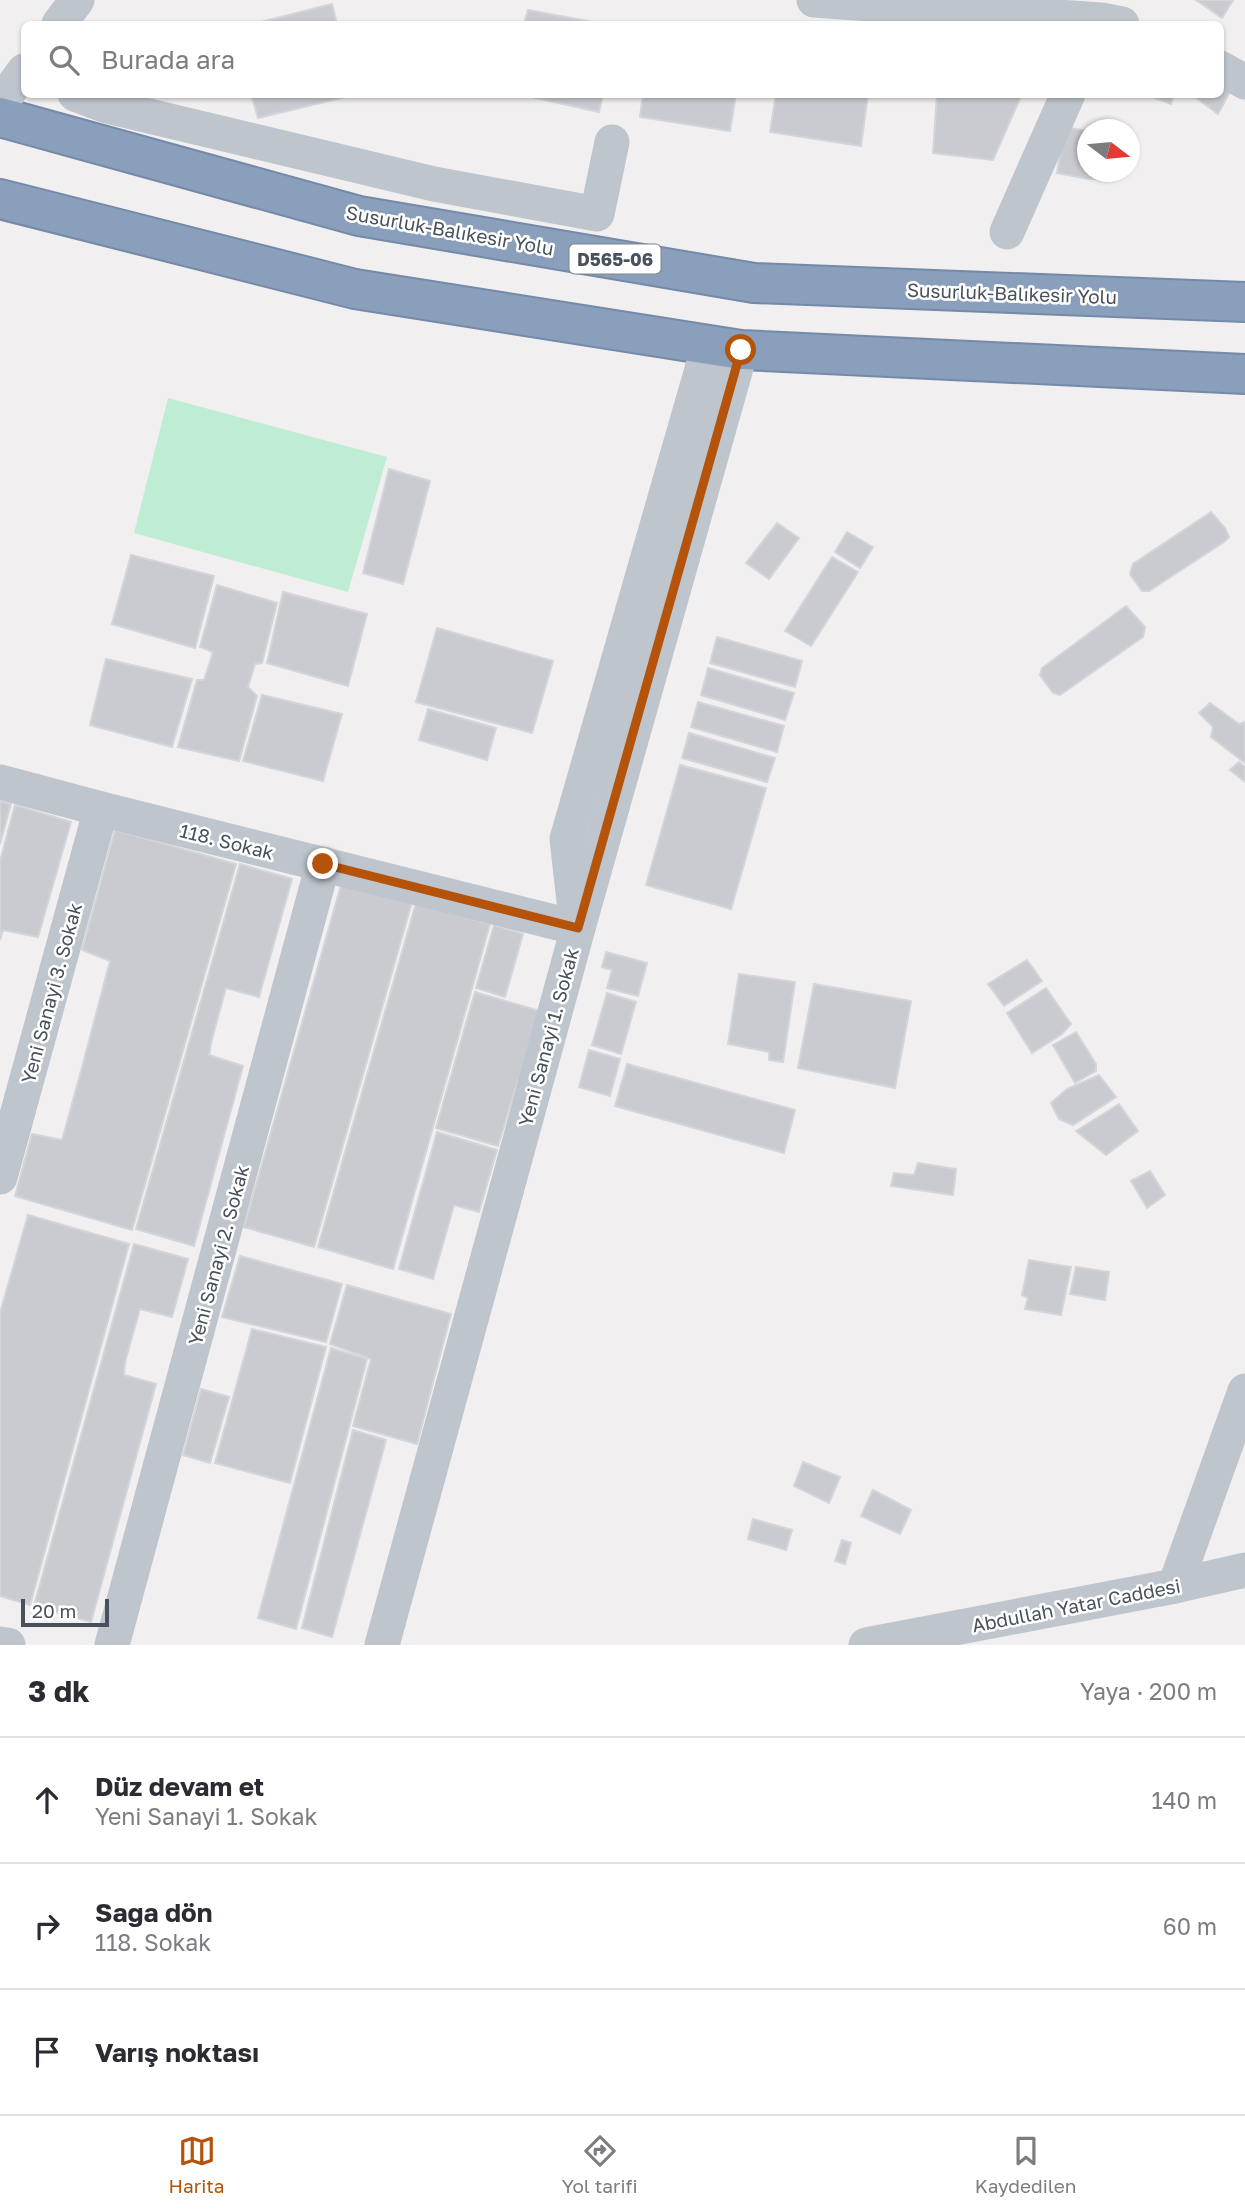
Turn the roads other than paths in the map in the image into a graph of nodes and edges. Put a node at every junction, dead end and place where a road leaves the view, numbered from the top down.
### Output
1 (77, 0) edge
2 (814, 0) edge
3 (1038, 8) edge
4 (1110, 17) edge
5 (61, 21) edge
6 (1132, 21) edge
7 (1224, 70) edge
8 (21, 78) edge
9 (1245, 82) edge
10 (87, 98) edge
11 (1066, 98) edge
12 (0, 104) edge
13 (0, 117) edge
14 (612, 142) dead end
15 (0, 199) edge
16 (1007, 232) dead end
17 (1245, 302) edge
18 (725, 347) junction
19 (1245, 374) edge
20 (0, 782) edge
21 (101, 809) junction
22 (323, 864) junction
23 (578, 928) junction
24 (0, 1177) edge
25 (1245, 1391) edge
26 (1245, 1570) edge
27 (1175, 1586) junction
28 (0, 1644) edge
29 (8, 1645) edge
30 (112, 1645) edge
31 (382, 1645) edge
32 (866, 1645) edge

1 - 5 street
2 - 3 street
3 - 4 street
4 - 6 street
7 - 9 street
8 - 12 street
10 - 14 street
11 - 16 street
13 - 17 highway, Susurluk-Balıkesir Yolu / D565-06
15 - 18 highway
18 - 19 highway
18 - 23 street
20 - 21 street, 118. Sokak
21 - 22 street, 118. Sokak
21 - 24 street, Yeni Sanayi 3. Sokak
22 - 23 street, 118. Sokak
22 - 30 street, Yeni Sanayi 2. Sokak
23 - 31 street, Yeni Sanayi 1. Sokak
25 - 27 street
26 - 27 street, Abdullah Yatar Caddesi
27 - 32 street, Abdullah Yatar Caddesi
28 - 29 street

